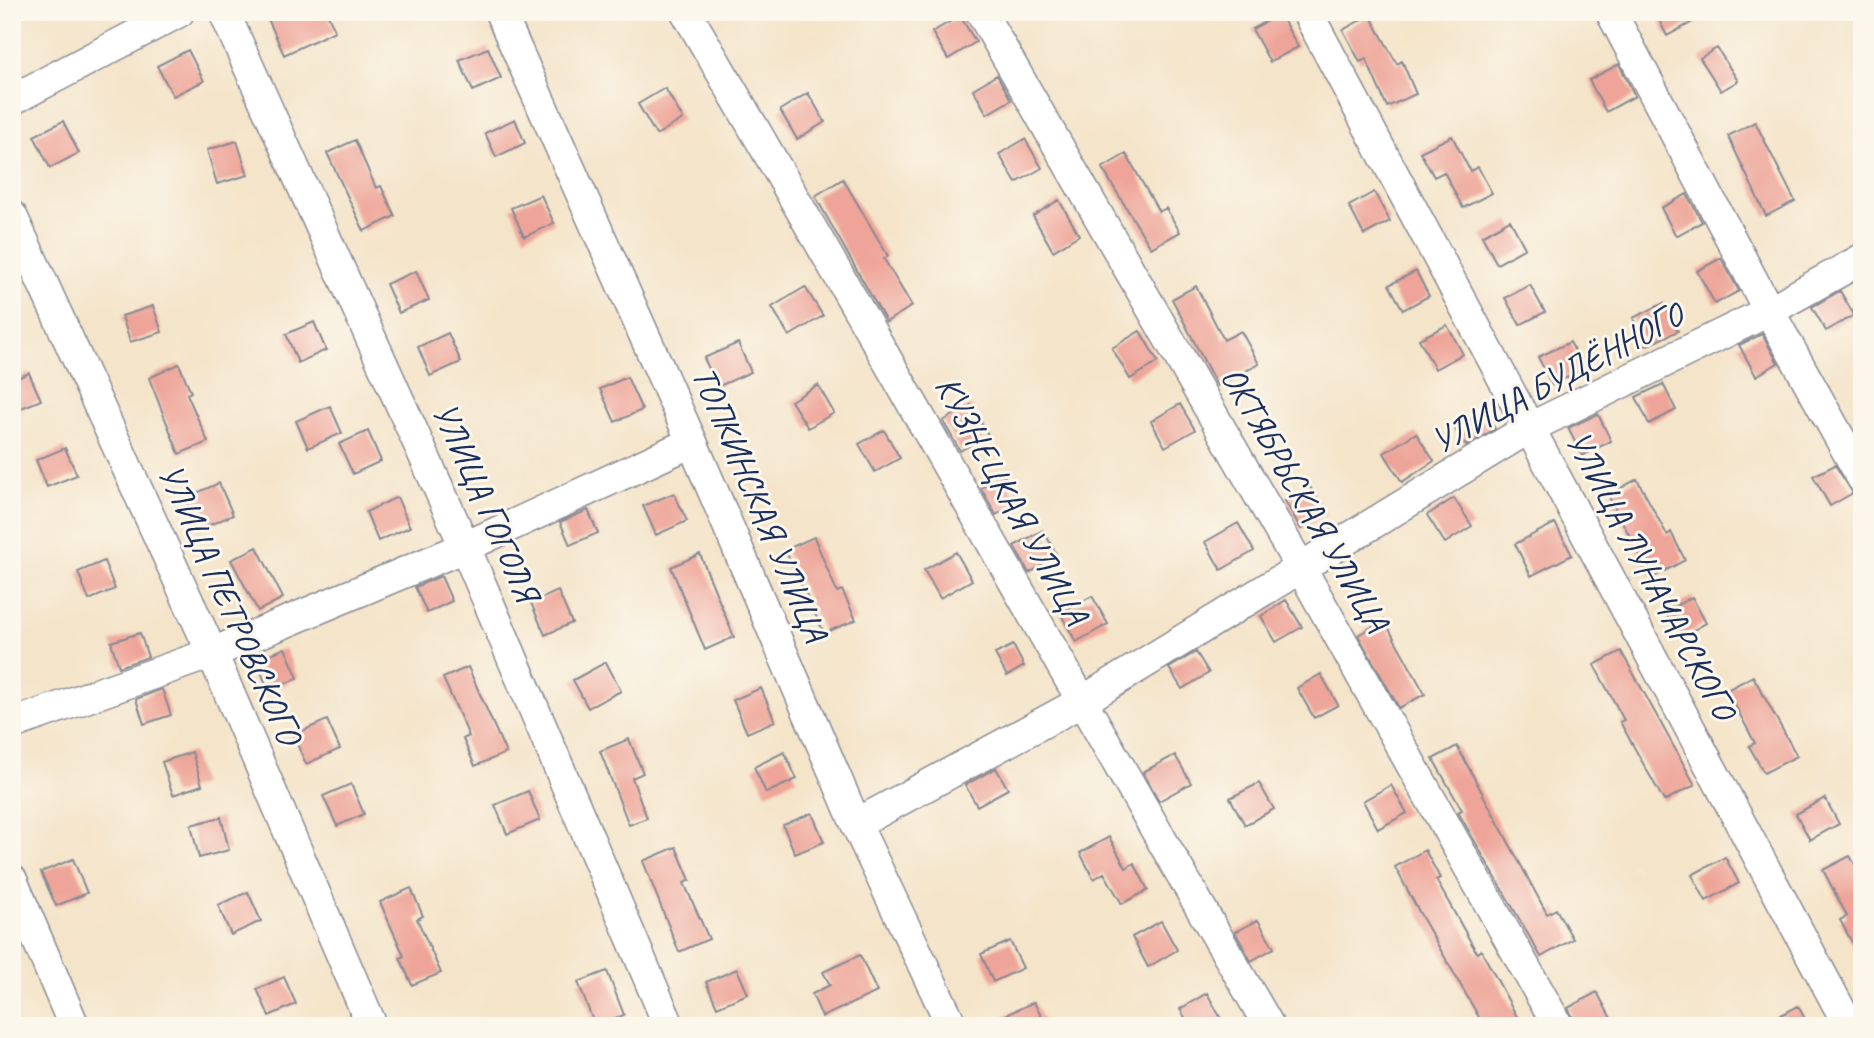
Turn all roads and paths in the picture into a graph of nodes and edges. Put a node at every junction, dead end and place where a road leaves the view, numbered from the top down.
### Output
1 (179, 12) edge
2 (224, 12) edge
3 (500, 12) edge
4 (686, 12) edge
5 (981, 12) edge
6 (1307, 12) edge
7 (1611, 12) edge
8 (12, 100) edge
9 (12, 216) edge
10 (1862, 260) edge
11 (1769, 311) junction
12 (1529, 428) junction
13 (692, 442) junction
14 (1862, 478) edge
15 (465, 547) junction
16 (1302, 570) junction
17 (212, 653) junction
18 (1081, 702) junction
19 (12, 724) edge
20 (856, 824) junction
21 (12, 880) edge
22 (74, 1026) edge
23 (372, 1026) edge
24 (669, 1026) edge
25 (951, 1026) edge
26 (1269, 1026) edge
27 (1558, 1026) edge
28 (1849, 1026) edge

1 - 8 street
2 - 15 street, УЛИЦА ГОГОЛЯ
3 - 13 street, ТОПКИНСКАЯ УЛИЦА
4 - 18 street, КУЗНЕЦКАЯ УЛИЦА
5 - 16 street, ОКТЯБРЬСКАЯ УЛИЦА
6 - 12 street, УЛИЦА ЛУНАЧАРСКОГО
7 - 11 street
9 - 17 street, УЛИЦА ПЕТРОВСКОГО
10 - 11 street, УЛИЦА БУДЁННОГО
11 - 12 street, УЛИЦА БУДЁННОГО
11 - 14 street
12 - 16 street, УЛИЦА БУДЁННОГО
12 - 28 street, УЛИЦА ЛУНАЧАРСКОГО
13 - 15 street
13 - 20 street, ТОПКИНСКАЯ УЛИЦА
15 - 17 street
15 - 24 street, УЛИЦА ГОГОЛЯ
16 - 18 street, УЛИЦА БУДЁННОГО
16 - 27 street, ОКТЯБРЬСКАЯ УЛИЦА
17 - 19 street
17 - 23 street, УЛИЦА ПЕТРОВСКОГО
18 - 20 street, УЛИЦА БУДЁННОГО
18 - 26 street, КУЗНЕЦКАЯ УЛИЦА
20 - 25 street, ТОПКИНСКАЯ УЛИЦА
21 - 22 street

